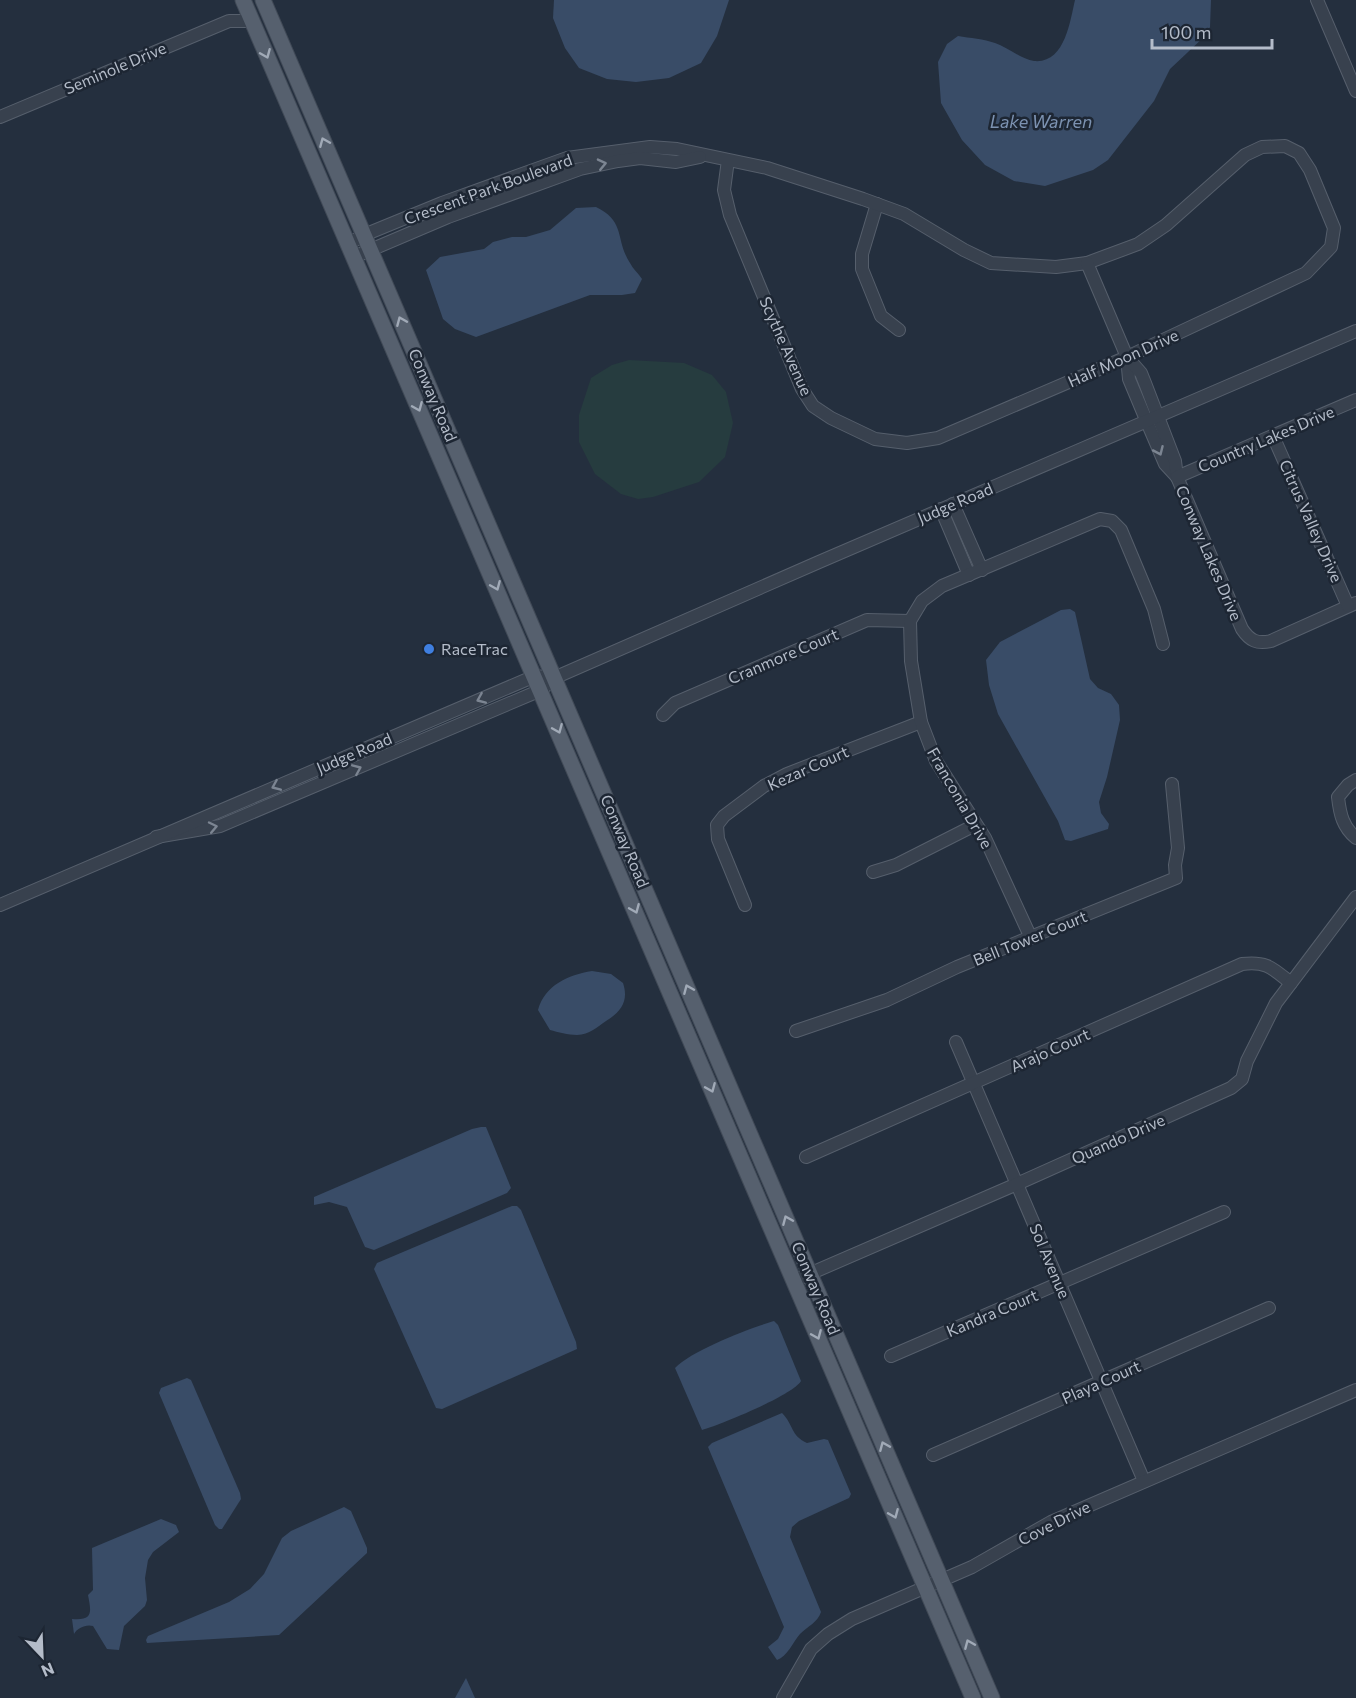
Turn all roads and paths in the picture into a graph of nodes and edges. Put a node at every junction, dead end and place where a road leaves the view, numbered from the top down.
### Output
1 (242, 0) edge
2 (263, 0) edge
3 (1317, 0) edge
4 (230, 21) junction
5 (252, 21) junction
6 (1356, 91) edge
7 (0, 117) edge
8 (666, 147) junction
9 (704, 156) junction
10 (728, 160) junction
11 (665, 161) junction
12 (441, 203) junction
13 (877, 204) junction
14 (448, 217) junction
15 (367, 242) junction
16 (351, 251) junction
17 (1087, 262) junction
18 (1306, 273) joint
19 (899, 330) dead end
20 (1356, 331) edge
21 (1127, 357) junction
22 (1145, 382) junction
23 (1132, 388) junction
24 (1356, 400) edge
25 (1152, 419) junction
26 (1273, 436) junction
27 (938, 438) joint
28 (445, 467) junction
29 (1177, 477) junction
30 (474, 491) junction
31 (947, 507) junction
32 (969, 542) junction
33 (957, 547) junction
34 (982, 570) junction
35 (969, 575) junction
36 (1352, 604) edge
37 (910, 621) junction
38 (1163, 644) dead end
39 (535, 676) junction
40 (555, 678) junction
41 (541, 690) junction
42 (663, 714) dead end
43 (921, 722) junction
44 (1356, 780) edge
45 (1172, 784) dead end
46 (975, 825) junction
47 (156, 837) junction
48 (1356, 838) edge
49 (873, 872) dead end
50 (1356, 897) edge
51 (0, 905) edge
52 (744, 905) dead end
53 (1031, 938) junction
54 (1291, 983) junction
55 (683, 1021) junction
56 (796, 1031) dead end
57 (956, 1042) dead end
58 (711, 1043) junction
59 (974, 1084) junction
60 (806, 1158) dead end
61 (1017, 1184) junction
62 (1224, 1212) dead end
63 (810, 1274) junction
64 (793, 1281) junction
65 (1059, 1283) junction
66 (1269, 1308) dead end
67 (891, 1356) dead end
68 (1101, 1381) junction
69 (1356, 1390) edge
70 (933, 1455) dead end
71 (1144, 1481) junction
72 (942, 1581) junction
73 (926, 1588) junction
74 (783, 1698) edge
75 (973, 1698) edge
76 (992, 1698) edge

1 - 4 street
1 - 5 main road, Conway Road
15 -> 2 main road, Conway Road
3 - 6 street
4 - 5 street, Seminole Drive
4 - 7 street, Seminole Drive
5 -> 16 main road, Conway Road
8 - 9 street, Crescent Park Boulevard
8 - 11 street
8 - 12 street, Crescent Park Boulevard
9 - 10 street, Crescent Park Boulevard
9 - 11 street, Crescent Park Boulevard
10 - 13 street, Crescent Park Boulevard
10 - 27 street, Scythe Avenue
14 -> 11 street, Crescent Park Boulevard
12 - 14 street
12 - 15 street, Crescent Park Boulevard
13 - 17 street, Crescent Park Boulevard
13 - 19 street
14 - 15 street, Crescent Park Boulevard
15 - 16 street, Crescent Park Boulevard
30 -> 15 main road, Conway Road
16 -> 28 main road, Conway Road
17 - 18 street, Crescent Park Boulevard
17 - 21 street
18 - 21 street, Half Moon Drive
20 - 25 street, Judge Road
21 - 22 street
21 - 23 street
21 - 27 street, Half Moon Drive
22 - 23 street
22 - 25 street
23 - 25 street
24 - 26 street, Country Lakes Drive
25 - 29 street, Conway Lakes Drive
25 - 31 street, Judge Road
26 - 29 street, Country Lakes Drive
26 - 36 street, Citrus Valley Drive
28 - 30 main road
28 -> 39 main road, Conway Road
29 - 36 street, Conway Lakes Drive
30 - 40 main road, Conway Road
31 - 32 street
31 - 33 street
31 - 40 street, Judge Road
32 - 33 street
32 - 34 street
33 - 35 street
34 - 35 street
34 - 38 street
35 - 37 street
37 - 42 street, Cranmore Court
37 - 43 street, Franconia Drive
39 - 40 street, Judge Road
39 - 41 main road, Conway Road
39 -> 47 street, Judge Road
40 - 41 street, Judge Road
58 -> 40 main road, Conway Road
47 -> 41 street, Judge Road
41 -> 55 main road, Conway Road
43 - 46 street, Franconia Drive
43 - 52 street, Kezar Court
44 - 48 street
45 - 53 street, Bell Tower Court
46 - 49 street
46 - 53 street, Franconia Drive
47 - 51 street, Judge Road
50 - 54 street, Quando Drive
53 - 56 street, Bell Tower Court
54 - 59 street, Arajo Court
54 - 61 street, Quando Drive
55 - 58 main road
55 -> 64 main road, Conway Road
57 - 59 street, Sol Avenue
63 -> 58 main road, Conway Road
59 - 60 street, Arajo Court
59 - 61 street, Sol Avenue
61 - 63 street, Quando Drive
61 - 65 street, Sol Avenue
62 - 65 street, Kandra Court
63 - 64 street, Quando Drive
72 -> 63 main road, Conway Road
64 -> 73 main road, Conway Road
65 - 67 street, Kandra Court
65 - 68 street, Sol Avenue
66 - 68 street, Playa Court
68 - 70 street, Playa Court
68 - 71 street, Sol Avenue
69 - 71 street, Cove Drive
71 - 72 street, Cove Drive
72 - 73 street, Cove Drive
76 -> 72 main road, Conway Road
73 - 74 street, Cove Drive
73 - 75 main road, Conway Road

